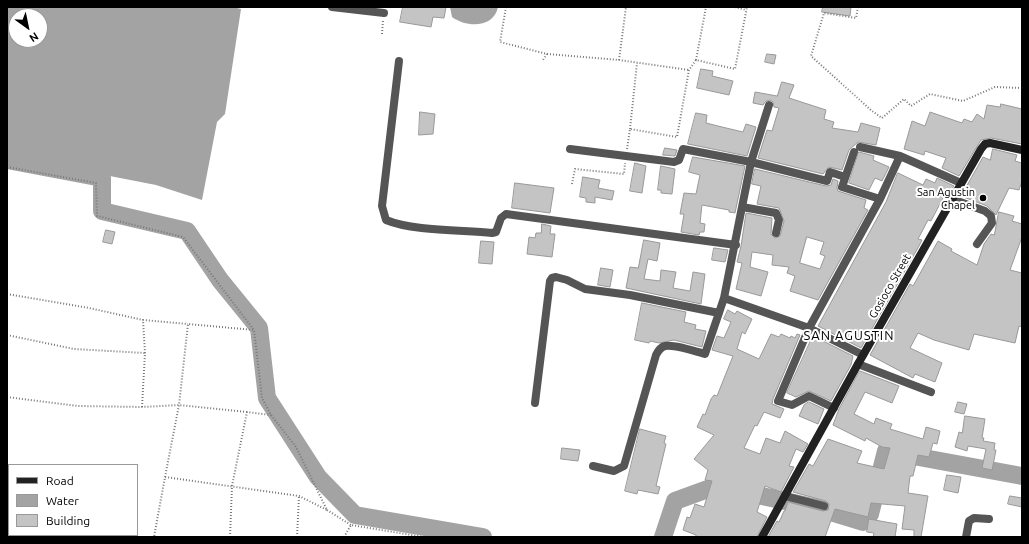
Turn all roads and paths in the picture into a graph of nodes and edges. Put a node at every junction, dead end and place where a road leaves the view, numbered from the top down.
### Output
1 (332, 7) edge
2 (506, 7) edge
3 (626, 7) edge
4 (706, 7) edge
5 (735, 7) edge
6 (858, 7) edge
7 (746, 8) edge
8 (384, 13) dead end
9 (547, 54) junction
10 (543, 60) dead end
11 (619, 60) junction
12 (696, 60) junction
13 (399, 61) dead end
14 (637, 63) junction
15 (689, 70) junction
16 (1022, 88) edge
17 (769, 105) dead end
18 (630, 130) junction
19 (570, 149) dead end
20 (1022, 150) edge
21 (626, 156) junction
22 (900, 156) junction
23 (751, 162) junction
24 (7, 167) edge
25 (845, 177) junction
26 (961, 183) junction
27 (572, 184) dead end
28 (880, 199) junction
29 (952, 199) junction
30 (742, 207) junction
31 (776, 233) dead end
32 (977, 244) dead end
33 (736, 246) junction
34 (7, 294) edge
35 (724, 298) junction
36 (719, 313) junction
37 (143, 320) junction
38 (188, 324) junction
39 (809, 328) junction
40 (254, 330) junction
41 (7, 335) edge
42 (145, 353) junction
43 (863, 355) junction
44 (858, 364) junction
45 (930, 392) dead end
46 (7, 397) edge
47 (536, 403) dead end
48 (179, 405) junction
49 (142, 407) junction
50 (834, 408) junction
51 (247, 412) junction
52 (271, 415) junction
53 (593, 466) dead end
54 (166, 477) junction
55 (232, 486) junction
56 (299, 496) junction
57 (783, 499) junction
58 (824, 506) dead end
59 (327, 510) junction
60 (989, 519) dead end
61 (351, 525) junction
62 (409, 536) edge
63 (154, 537) edge
64 (230, 537) edge
65 (297, 537) edge
66 (344, 537) edge
67 (424, 537) edge
68 (762, 537) edge
69 (966, 537) edge

1 - 8 street
2 - 9 path
3 - 11 path
4 - 12 path
5 - 7 path
6 - 16 path
7 - 12 path
9 - 10 path
9 - 11 path
11 - 14 path
12 - 15 path
13 - 33 street
14 - 15 path
14 - 18 path
15 - 18 path
17 - 23 street
18 - 21 path
19 - 21 street
20 - 26 street, Gosioco Street
21 - 23 street
21 - 27 path
22 - 25 street
22 - 26 street
22 - 28 street
23 - 25 street
23 - 30 street
24 - 40 path
25 - 28 street
26 - 29 street, Gosioco Street
28 - 39 street
29 - 32 street
29 - 43 street, Gosioco Street
30 - 31 street
30 - 33 street
33 - 35 street
34 - 37 path
35 - 36 street
35 - 39 street
36 - 47 street
36 - 53 street
37 - 38 path
37 - 42 path
38 - 40 path
38 - 48 path
39 - 43 street
39 - 50 street
40 - 52 path
41 - 42 path
42 - 49 path
43 - 44 street, Gosioco Street
44 - 45 street
44 - 50 street, Gosioco Street
46 - 49 path
48 - 49 path
48 - 51 path
48 - 54 path
50 - 57 street, Gosioco Street
51 - 52 path
51 - 55 path
52 - 59 path
54 - 55 path
54 - 63 path
55 - 56 path
55 - 64 path
56 - 59 path
56 - 65 path
57 - 58 street
57 - 68 street, Gosioco Street
59 - 61 path
60 - 69 street
61 - 62 path
61 - 66 path
62 - 67 path

